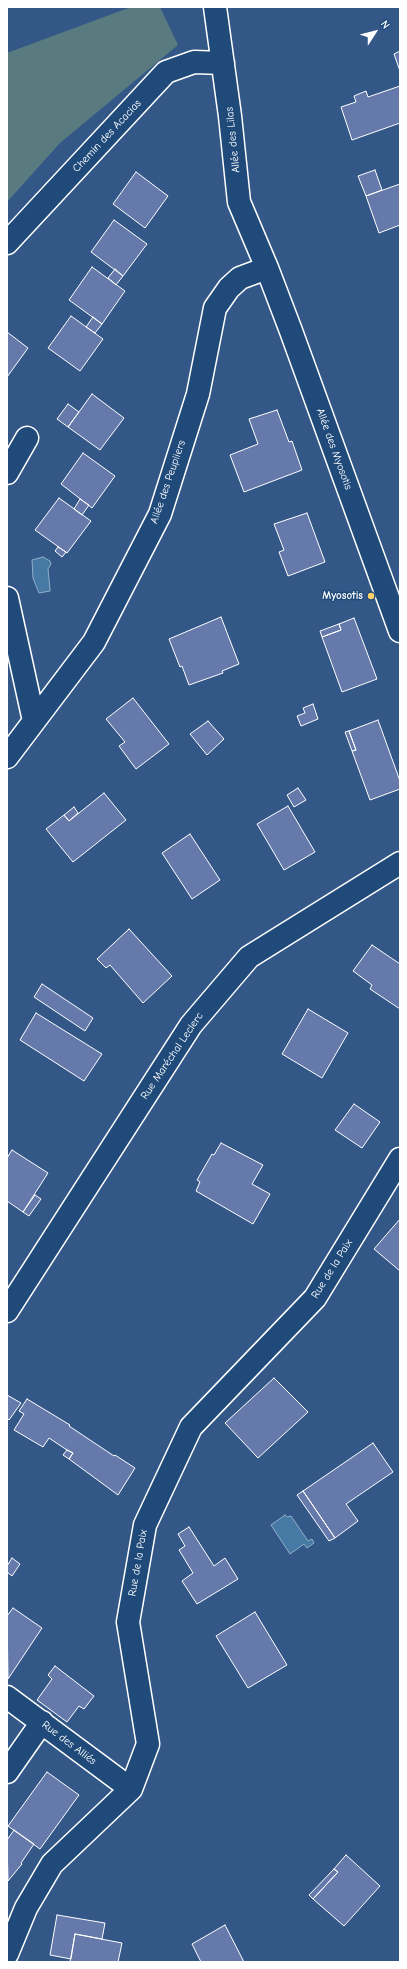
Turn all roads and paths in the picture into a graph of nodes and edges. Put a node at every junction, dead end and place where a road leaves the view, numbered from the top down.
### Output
1 (216, 7) edge
2 (223, 63) junction
3 (7, 243) edge
4 (267, 268) junction
5 (27, 438) dead end
6 (7, 473) edge
7 (7, 598) edge
8 (400, 631) edge
9 (34, 721) junction
10 (7, 757) edge
11 (400, 863) edge
12 (400, 1159) edge
13 (7, 1311) edge
14 (7, 1697) edge
15 (42, 1722) junction
16 (7, 1772) edge
17 (131, 1789) junction
18 (7, 1954) edge

1 - 2 street, Allée des Lilas
2 - 3 street, Chemin des Acacias
2 - 4 street, Allée des Lilas
4 - 8 street, Allée des Myosotis
4 - 9 street, Allée des Peupliers
5 - 6 street
7 - 9 street
9 - 10 street, Allée des Peupliers
11 - 13 street, Rue Maréchal Leclerc
12 - 17 street, Rue de la Paix
14 - 15 street, Rue des Alliés
15 - 16 street
15 - 17 street, Rue des Alliés
17 - 18 street, Rue de la Paix

